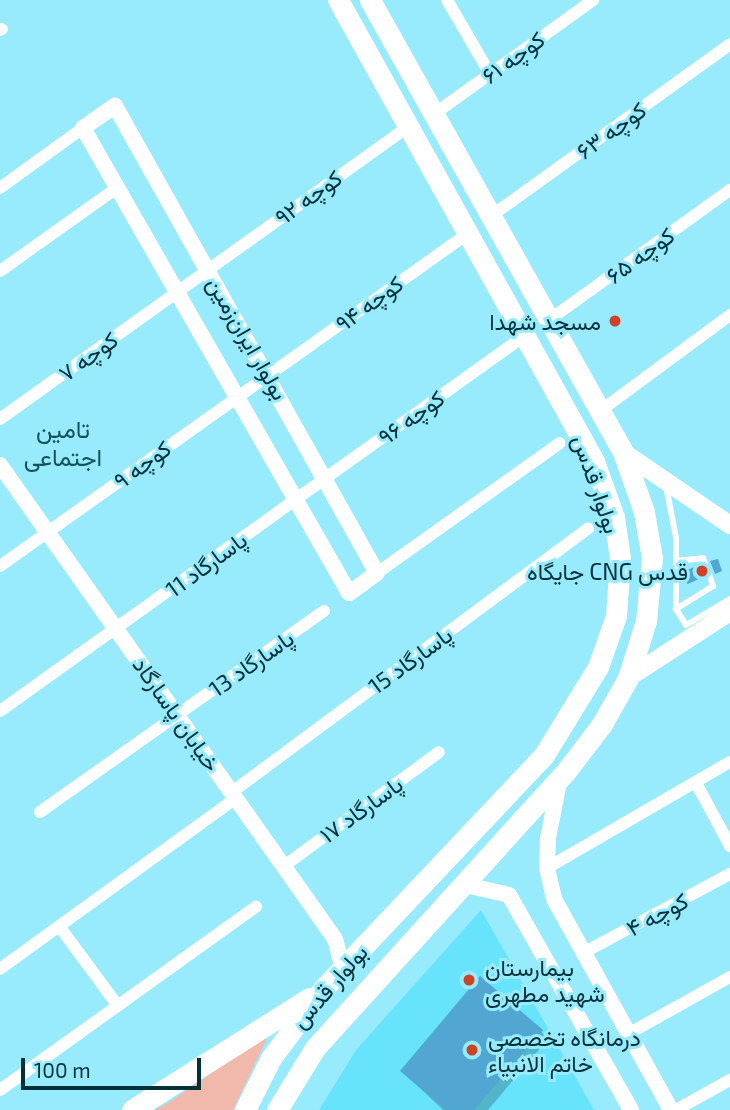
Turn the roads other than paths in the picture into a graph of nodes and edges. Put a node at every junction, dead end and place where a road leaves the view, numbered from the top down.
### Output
1 (338, 0) edge
2 (370, 0) edge
3 (447, 0) edge
4 (593, 0) edge
5 (730, 44) edge
6 (490, 74) junction
7 (434, 114) junction
8 (409, 126) junction
9 (83, 128) junction
10 (0, 188) edge
11 (117, 188) junction
12 (730, 190) edge
13 (491, 216) junction
14 (470, 232) junction
15 (208, 270) junction
16 (0, 271) edge
17 (177, 292) junction
18 (730, 316) edge
19 (549, 320) junction
20 (527, 334) junction
21 (269, 374) junction
22 (237, 397) junction
23 (600, 411) junction
24 (0, 419) edge
25 (560, 443) dead end
26 (623, 452) junction
27 (0, 465) edge
28 (326, 478) junction
29 (665, 484) junction
30 (295, 500) junction
31 (730, 525) edge
32 (588, 529) dead end
33 (48, 532) junction
34 (676, 561) junction
35 (0, 566) edge
36 (377, 573) junction
37 (730, 599) edge
38 (676, 608) junction
39 (324, 611) dead end
40 (730, 612) edge
41 (116, 628) junction
42 (628, 678) junction
43 (0, 711) edge
44 (178, 715) junction
45 (439, 752) dead end
46 (730, 762) edge
47 (560, 777) junction
48 (696, 783) junction
49 (234, 796) junction
50 (40, 812) dead end
51 (730, 846) edge
52 (284, 866) junction
53 (547, 868) junction
54 (730, 874) edge
55 (461, 884) junction
56 (256, 907) dead end
57 (60, 926) junction
58 (583, 953) junction
59 (343, 968) junction
60 (0, 969) edge
61 (730, 977) edge
62 (322, 990) junction
63 (118, 1006) junction
64 (628, 1034) junction
65 (730, 1080) edge
66 (292, 1083) junction
67 (0, 1090) edge
68 (132, 1110) edge
69 (245, 1110) edge
70 (277, 1110) edge
71 (284, 1110) edge
72 (631, 1110) edge
73 (673, 1110) edge

1 - 8 main road, بولوار قدس
2 - 7 main road, بولوار قدس
3 - 6 street
4 - 6 street, کوچه ۶۱
5 - 13 street, کوچه ۶۳
6 - 7 street, کوچه ۶۱
7 - 13 main road, بولوار قدس
8 - 14 main road, بولوار قدس
8 - 15 street, کوچه ۹۲
9 - 10 street
9 - 11 street, بولوار ایران‌زمین
9 - 15 street, بولوار ایران‌زمین
11 - 16 street
11 - 17 street, بولوار ایران‌زمین
12 - 19 street, کوچه ۶۵
13 - 19 main road, بولوار قدس
14 - 20 main road, بولوار قدس
14 - 21 street, کوچه ۹۴
15 - 17 street, کوچه ۹۲
15 - 21 street, بولوار ایران‌زمین
17 - 22 street, بولوار ایران‌زمین
17 - 24 street, کوچه ۷
18 - 23 street
19 - 23 main road, بولوار قدس
20 - 28 street, کوچه ۹۶
20 - 59 main road, بولوار قدس
21 - 22 street, کوچه ۹۴
21 - 28 street, بولوار ایران‌زمین
22 - 30 street, بولوار ایران‌زمین
22 - 33 street, کوچه ۹
23 - 26 main road, بولوار قدس
25 - 36 street
26 - 29 main road
26 - 42 main road, بولوار قدس
27 - 33 street, خیابان پاسارگاد
28 - 30 street, کوچه ۹۶
28 - 36 street, بولوار ایران‌زمین
29 - 31 main road
29 - 34 lane
30 - 36 street, بولوار ایران‌زمین
30 - 41 street, پاسارگاد 11
32 - 49 street, پاسارگاد 15
33 - 35 street, کوچه ۹
33 - 41 street, خیابان پاسارگاد
34 - 38 lane
34 - 38 lane
37 - 38 lane
39 - 44 street, پاسارگاد 13
40 - 42 main road
41 - 43 street
41 - 44 street, خیابان پاسارگاد
42 - 47 main road, بولوار قدس
44 - 49 street, خیابان پاسارگاد
44 - 50 street, پاسارگاد 13
45 - 52 street, پاسارگاد ۱۷
46 - 48 street
47 - 53 street
47 - 55 main road, بولوار قدس
48 - 51 street
48 - 53 street
49 - 52 street, خیابان پاسارگاد
49 - 57 street, پاسارگاد 15
52 - 59 street, خیابان پاسارگاد
53 - 58 street
54 - 58 street, کوچه ۴
55 - 66 main road, بولوار قدس
55 - 72 street
56 - 63 street
57 - 60 street, پاسارگاد 15
57 - 63 street
58 - 64 street
59 - 62 main road, بولوار قدس
61 - 64 street
62 - 68 main road
62 - 69 main road, بولوار قدس
63 - 67 street
64 - 73 street
65 - 73 street
66 - 70 main road, بولوار قدس
66 - 71 main road

